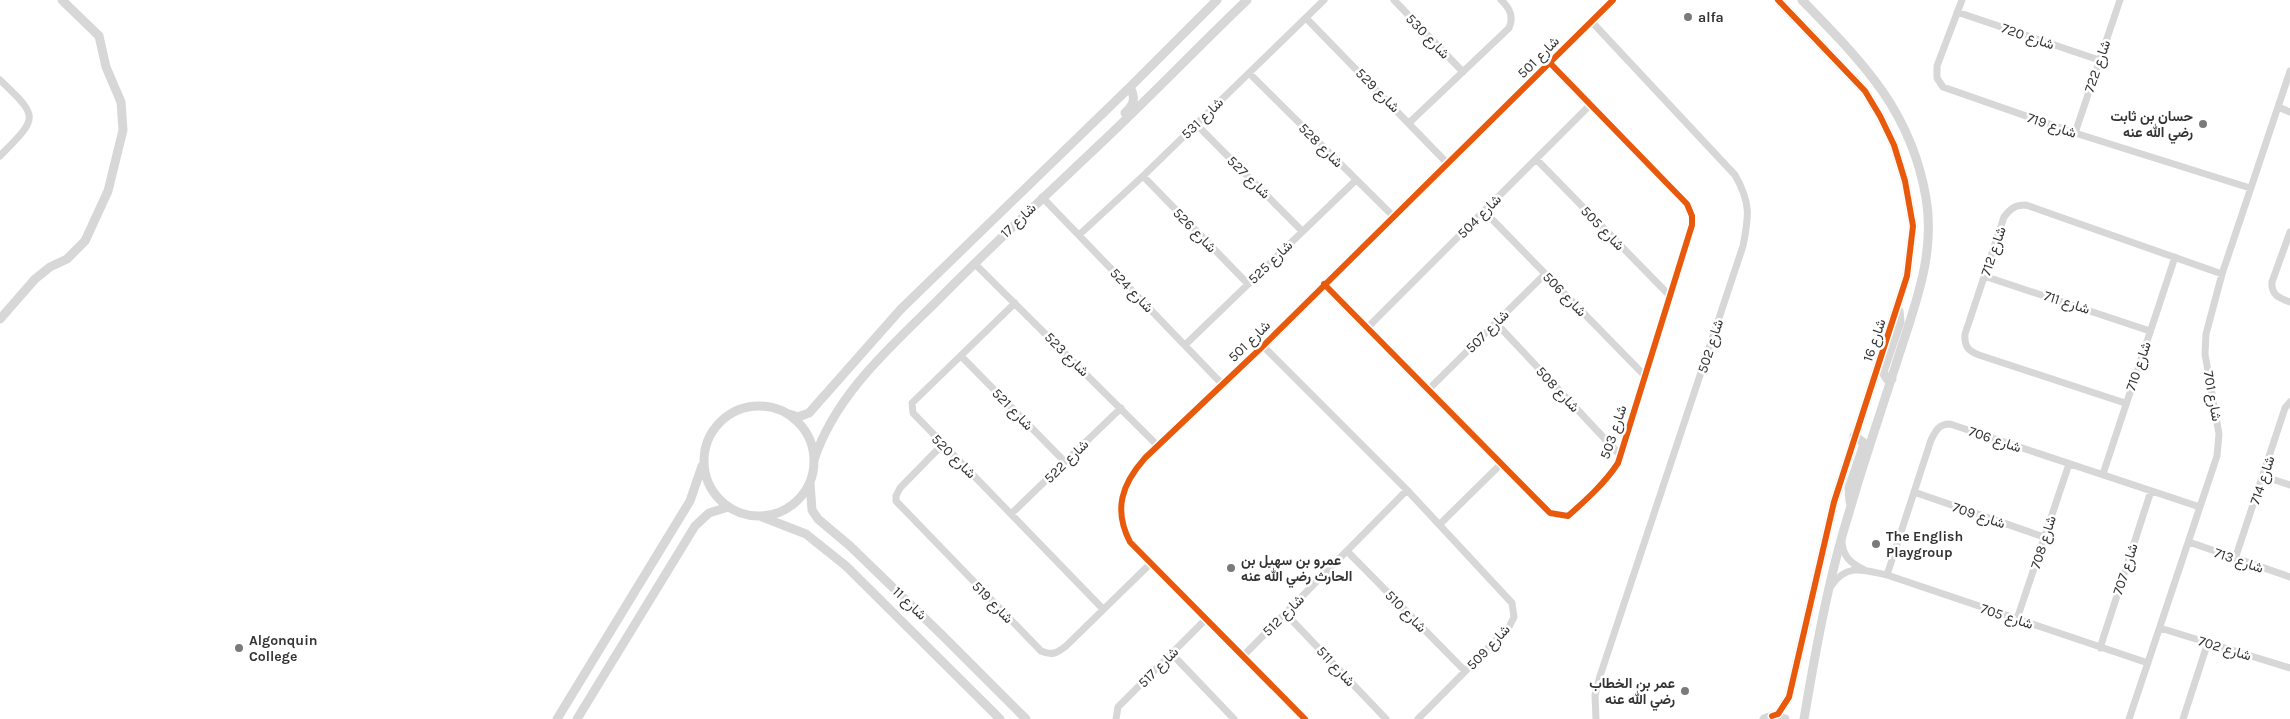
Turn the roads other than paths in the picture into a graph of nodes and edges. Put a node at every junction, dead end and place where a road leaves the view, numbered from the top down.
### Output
1 (62, 0) edge
2 (1216, 0) edge
3 (1247, 0) edge
4 (1324, 0) edge
5 (1394, 0) edge
6 (1501, 0) edge
7 (1613, 0) edge
8 (1778, 0) edge
9 (1802, 0) edge
10 (1962, 0) edge
11 (2120, 0) edge
12 (1957, 12) junction
13 (1306, 18) junction
14 (1591, 20) junction
15 (2099, 60) junction
16 (1550, 63) junction
17 (2290, 71) edge
18 (1463, 72) junction
19 (1249, 73) junction
20 (0, 80) edge
21 (1130, 87) junction
22 (1590, 105) junction
23 (2278, 107) junction
24 (2290, 112) edge
25 (1410, 122) junction
26 (1196, 124) junction
27 (2075, 133) junction
28 (1099, 145) junction
29 (0, 156) edge
30 (1536, 159) junction
31 (1448, 164) junction
32 (1143, 176) junction
33 (1356, 180) junction
34 (2250, 188) junction
35 (1042, 197) junction
36 (1484, 211) junction
37 (1393, 216) junction
38 (1302, 231) junction
39 (2290, 232) edge
40 (1079, 235) junction
41 (2174, 257) junction
42 (974, 264) junction
43 (1545, 274) junction
44 (2222, 274) junction
45 (1984, 276) junction
46 (1248, 284) junction
47 (1324, 284) junction
48 (1670, 296) junction
49 (2290, 302) edge
50 (1015, 303) junction
51 (1898, 308) junction
52 (0, 319) edge
53 (1496, 323) junction
54 (1368, 327) junction
55 (2150, 331) junction
56 (1185, 345) junction
57 (1263, 346) junction
58 (962, 356) junction
59 (1645, 376) junction
60 (1892, 380) junction
61 (1222, 384) junction
62 (1429, 389) junction
63 (2290, 402) edge
64 (2125, 403) junction
65 (1122, 408) junction
66 (789, 414) junction
67 (1854, 436) junction
68 (942, 445) junction
69 (1158, 446) junction
70 (1620, 455) junction
71 (814, 460) junction
72 (703, 461) junction
73 (1065, 462) junction
74 (1502, 463) junction
75 (2069, 464) junction
76 (2103, 474) junction
77 (2263, 476) junction
78 (810, 482) junction
79 (2290, 485) edge
80 (1407, 490) junction
81 (2151, 491) junction
82 (1914, 492) junction
83 (728, 507) junction
84 (1850, 507) junction
85 (2200, 507) junction
86 (1011, 514) junction
87 (760, 516) junction
88 (1440, 524) junction
89 (2044, 538) junction
90 (1842, 539) junction
91 (2189, 542) junction
92 (1347, 551) junction
93 (2235, 558) junction
94 (1150, 564) junction
95 (1865, 570) junction
96 (1886, 575) junction
97 (2290, 577) edge
98 (1831, 586) junction
99 (1103, 609) junction
100 (1286, 613) junction
101 (1206, 618) junction
102 (2017, 619) junction
103 (2160, 628) junction
104 (2208, 642) junction
105 (2100, 648) junction
106 (1172, 653) junction
107 (1242, 656) junction
108 (2148, 663) junction
109 (2290, 668) edge
110 (1465, 671) junction
111 (1768, 718) edge
112 (557, 719) edge
113 (577, 719) edge
114 (1000, 719) edge
115 (1026, 719) edge
116 (1116, 719) edge
117 (1234, 719) edge
118 (1305, 719) edge
119 (1386, 719) edge
120 (1418, 719) edge
121 (1596, 719) edge
122 (1785, 719) edge
123 (1804, 719) edge
124 (2129, 719) edge
125 (2183, 719) edge

1 - 52 street
2 - 21 street, شارع 17
3 - 28 street, شارع 17
4 - 13 street, شارع 531
5 - 18 street, شارع 530
6 - 18 street
7 - 14 street, شارع 501
8 - 51 street, شارع 16
9 - 60 street, شارع 16
10 - 12 street, شارع 719
11 - 15 street, شارع 722
12 - 15 street, شارع 720
12 - 27 street, شارع 719
13 - 19 street, شارع 531
13 - 25 street, شارع 529
14 - 16 street, شارع 501
14 - 121 street, شارع 502
15 - 27 street, شارع 722
16 - 22 street, شارع 503
16 - 31 street, شارع 501
17 - 23 street, شارع 701
18 - 25 street
19 - 26 street, شارع 531
19 - 33 street, شارع 528
20 - 29 street
21 - 28 street
21 - 66 street, شارع 17
22 - 30 street, شارع 504
22 - 48 street, شارع 503
23 - 24 street
23 - 34 street, شارع 701
25 - 31 street, شارع 529
26 - 32 street, شارع 531
26 - 38 street, شارع 527
27 - 34 street, شارع 719
28 - 35 street, شارع 17
30 - 36 street, شارع 504
30 - 48 street, شارع 505
31 - 37 street, شارع 501
32 - 40 street, شارع 531
32 - 46 street, شارع 526
33 - 37 street, شارع 528
33 - 38 street, شارع 525
34 - 44 street, شارع 701
35 - 40 street, شارع 524
35 - 42 street, شارع 17
36 - 43 street, شارع 506
36 - 54 street, شارع 504
37 - 47 street, شارع 501
38 - 46 street, شارع 525
39 - 49 street
40 - 56 street, شارع 524
41 - 44 street, شارع 712
41 - 45 street, شارع 712
41 - 55 street, شارع 710
42 - 50 street, شارع 523
42 - 71 street, شارع 17
43 - 53 street, شارع 507
43 - 59 street, شارع 506
44 - 85 street, شارع 701
45 - 55 street, شارع 711
45 - 64 street, شارع 712
46 - 56 street, شارع 525
47 - 54 street, شارع 503
47 - 57 street, شارع 501
48 - 59 street, شارع 503
50 - 58 street, شارع 520
50 - 65 street, شارع 523
51 - 60 street
51 - 67 street, شارع 16
53 - 62 street, شارع 507
53 - 70 street, شارع 508
54 - 62 street, شارع 503
55 - 64 street, شارع 710
56 - 61 street, شارع 524
57 - 61 street, شارع 501
57 - 80 street, شارع 509
58 - 68 street, شارع 520
58 - 73 street, شارع 521
59 - 70 street, شارع 503
60 - 84 street, شارع 16
61 - 69 street, شارع 501
62 - 74 street, شارع 503
63 - 77 street, شارع 714
64 - 76 street, شارع 710
65 - 69 street, شارع 523
65 - 73 street, شارع 522
66 - 71 street
66 - 72 street
67 - 84 street
67 - 111 street, شارع 16
68 - 86 street, شارع 520
68 - 99 street, شارع 519
69 - 94 street, شارع 501
70 - 74 street, شارع 503
71 - 78 street
72 - 83 street
72 - 112 street
73 - 86 street, شارع 522
74 - 88 street
75 - 76 street, شارع 706
75 - 82 street, شارع 706
75 - 89 street, شارع 708
76 - 81 street, شارع 706
77 - 79 street
77 - 93 street, شارع 714
78 - 87 street
78 - 115 street, شارع 11
80 - 88 street, شارع 509
80 - 92 street, شارع 512
81 - 85 street, شارع 706
81 - 105 street, شارع 707
82 - 89 street, شارع 709
82 - 96 street, شارع 706
83 - 87 street
83 - 113 street
84 - 90 street, شارع 16
85 - 91 street, شارع 701
86 - 99 street, شارع 520
87 - 114 street, شارع 11
88 - 110 street, شارع 509
89 - 102 street, شارع 708
90 - 95 street, شارع 705
90 - 98 street, شارع 16
91 - 93 street, شارع 713
91 - 103 street, شارع 701
92 - 100 street, شارع 512
92 - 110 street, شارع 510
93 - 97 street, شارع 713
94 - 99 street, شارع 519
94 - 101 street, شارع 501
95 - 96 street, شارع 705
95 - 98 street, شارع 705
96 - 102 street, شارع 705
98 - 123 street, شارع 16
100 - 107 street, شارع 512
100 - 119 street, شارع 511
101 - 106 street, شارع 517
101 - 107 street, شارع 501
102 - 105 street, شارع 705
103 - 104 street, شارع 702
103 - 108 street, شارع 701
104 - 109 street, شارع 702
104 - 125 street
105 - 108 street, شارع 705
106 - 116 street, شارع 517
106 - 117 street
107 - 118 street, شارع 501
108 - 124 street, شارع 701
110 - 120 street, شارع 509
111 - 122 street

